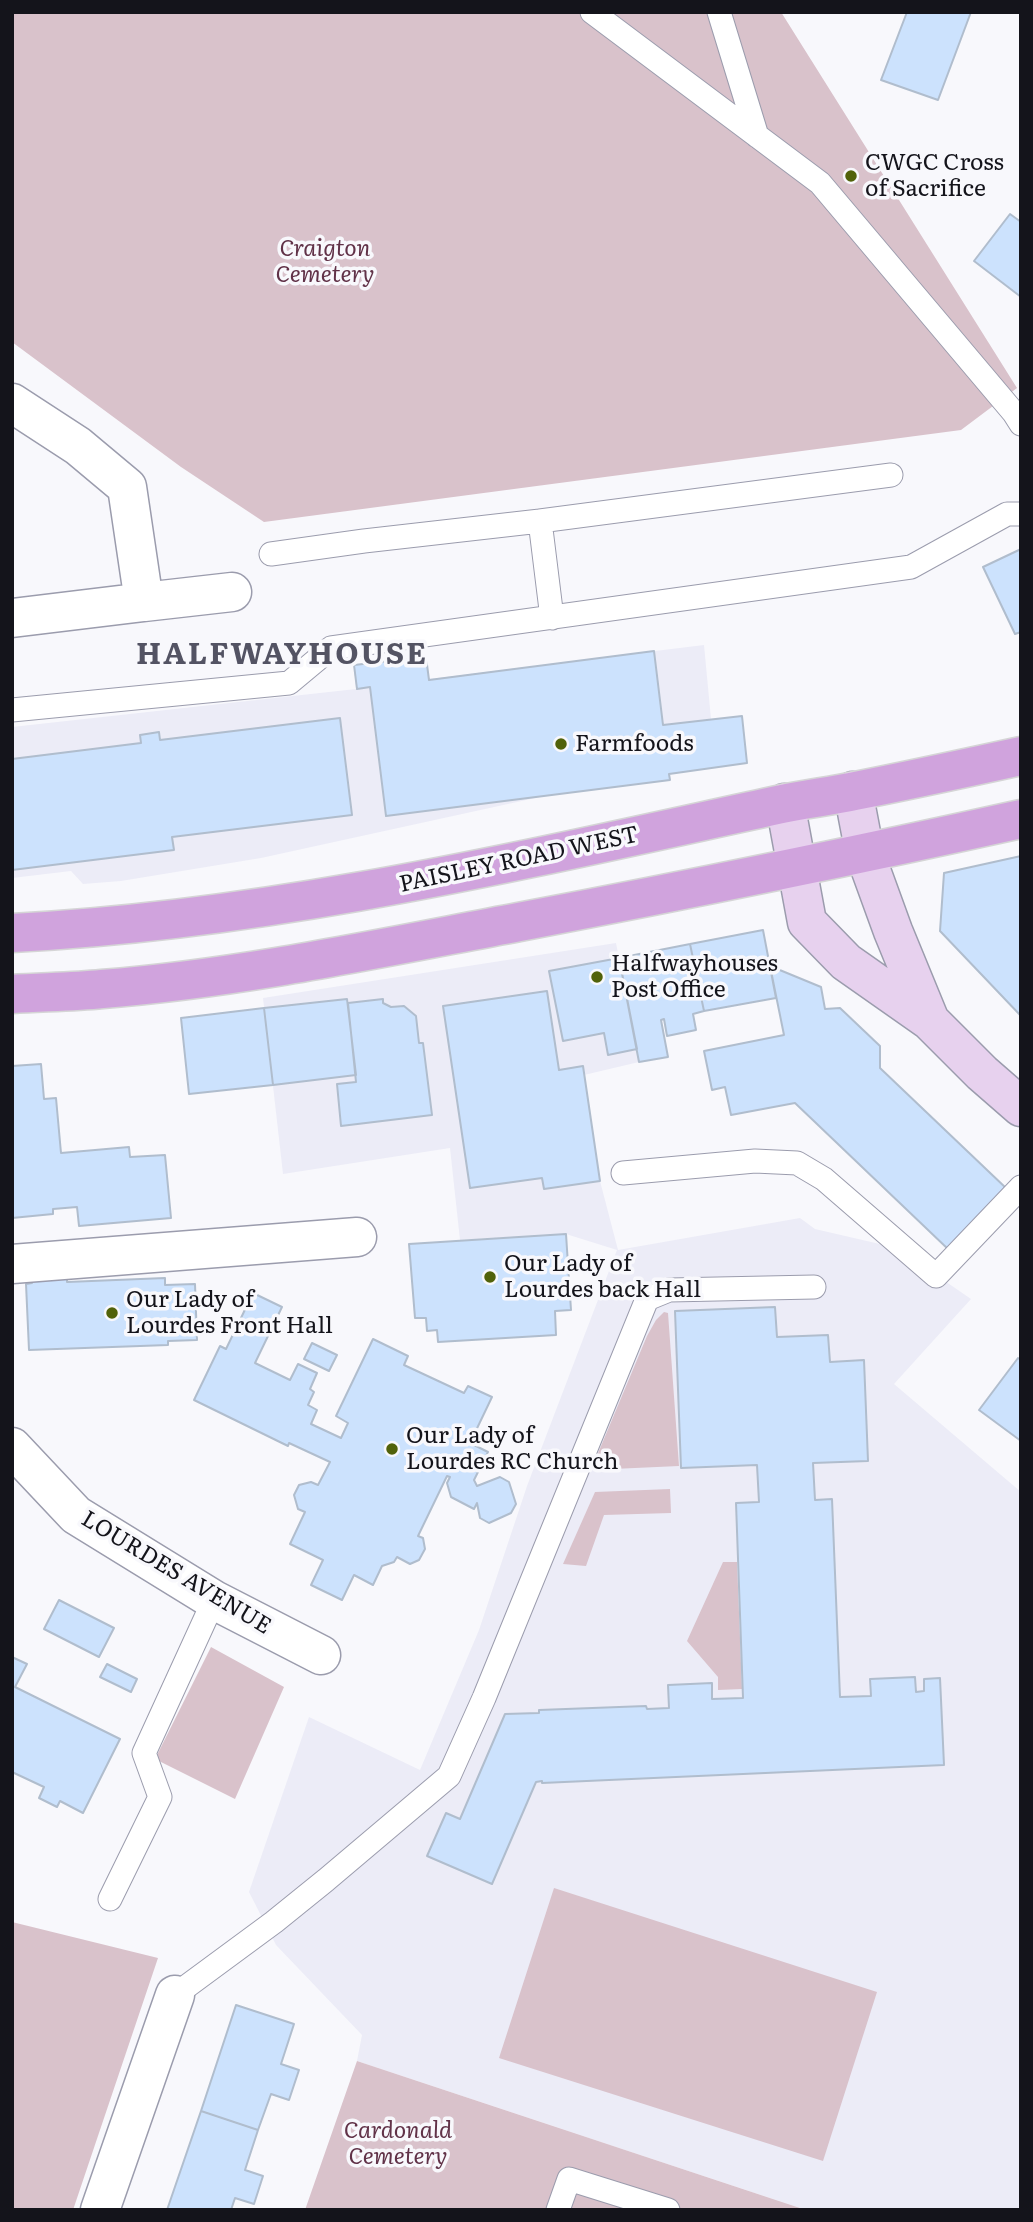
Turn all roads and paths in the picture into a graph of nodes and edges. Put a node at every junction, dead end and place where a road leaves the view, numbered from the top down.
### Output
1 (592, 12) edge
2 (719, 12) edge
3 (757, 136) junction
4 (12, 403) edge
5 (1018, 418) edge
6 (891, 475) dead end
7 (1021, 514) edge
8 (540, 521) junction
9 (271, 554) dead end
10 (232, 592) dead end
11 (144, 602) junction
12 (12, 618) edge
13 (552, 618) junction
14 (12, 710) edge
15 (1021, 756) edge
16 (853, 792) junction
17 (785, 803) junction
18 (1021, 819) edge
19 (865, 854) junction
20 (795, 866) junction
21 (12, 933) edge
22 (12, 994) edge
23 (930, 1021) junction
24 (1021, 1107) edge
25 (623, 1173) dead end
26 (1021, 1187) edge
27 (357, 1237) dead end
28 (12, 1264) edge
29 (814, 1287) dead end
30 (12, 1447) edge
31 (214, 1600) junction
32 (321, 1655) dead end
33 (110, 1899) dead end
34 (175, 1996) joint
35 (100, 2210) edge
36 (558, 2210) edge
37 (668, 2210) edge

1 - 3 lane
2 - 3 lane
3 - 5 lane
4 - 11 street
6 - 8 lane
7 - 13 lane
8 - 9 lane
8 - 13 lane
10 - 11 street
11 - 12 street
13 - 14 lane
15 - 16 main road, PAISLEY ROAD WEST
16 - 17 main road, PAISLEY ROAD WEST
16 - 19 street
17 - 20 street
17 - 21 main road, PAISLEY ROAD WEST
18 - 19 main road
19 - 20 main road
19 - 23 street
20 - 22 main road
20 - 23 street
23 - 24 street
25 - 26 lane
27 - 28 street
29 - 34 lane
30 - 31 street, LOURDES AVENUE
31 - 32 street, LOURDES AVENUE
31 - 33 lane
34 - 35 street
36 - 37 lane

